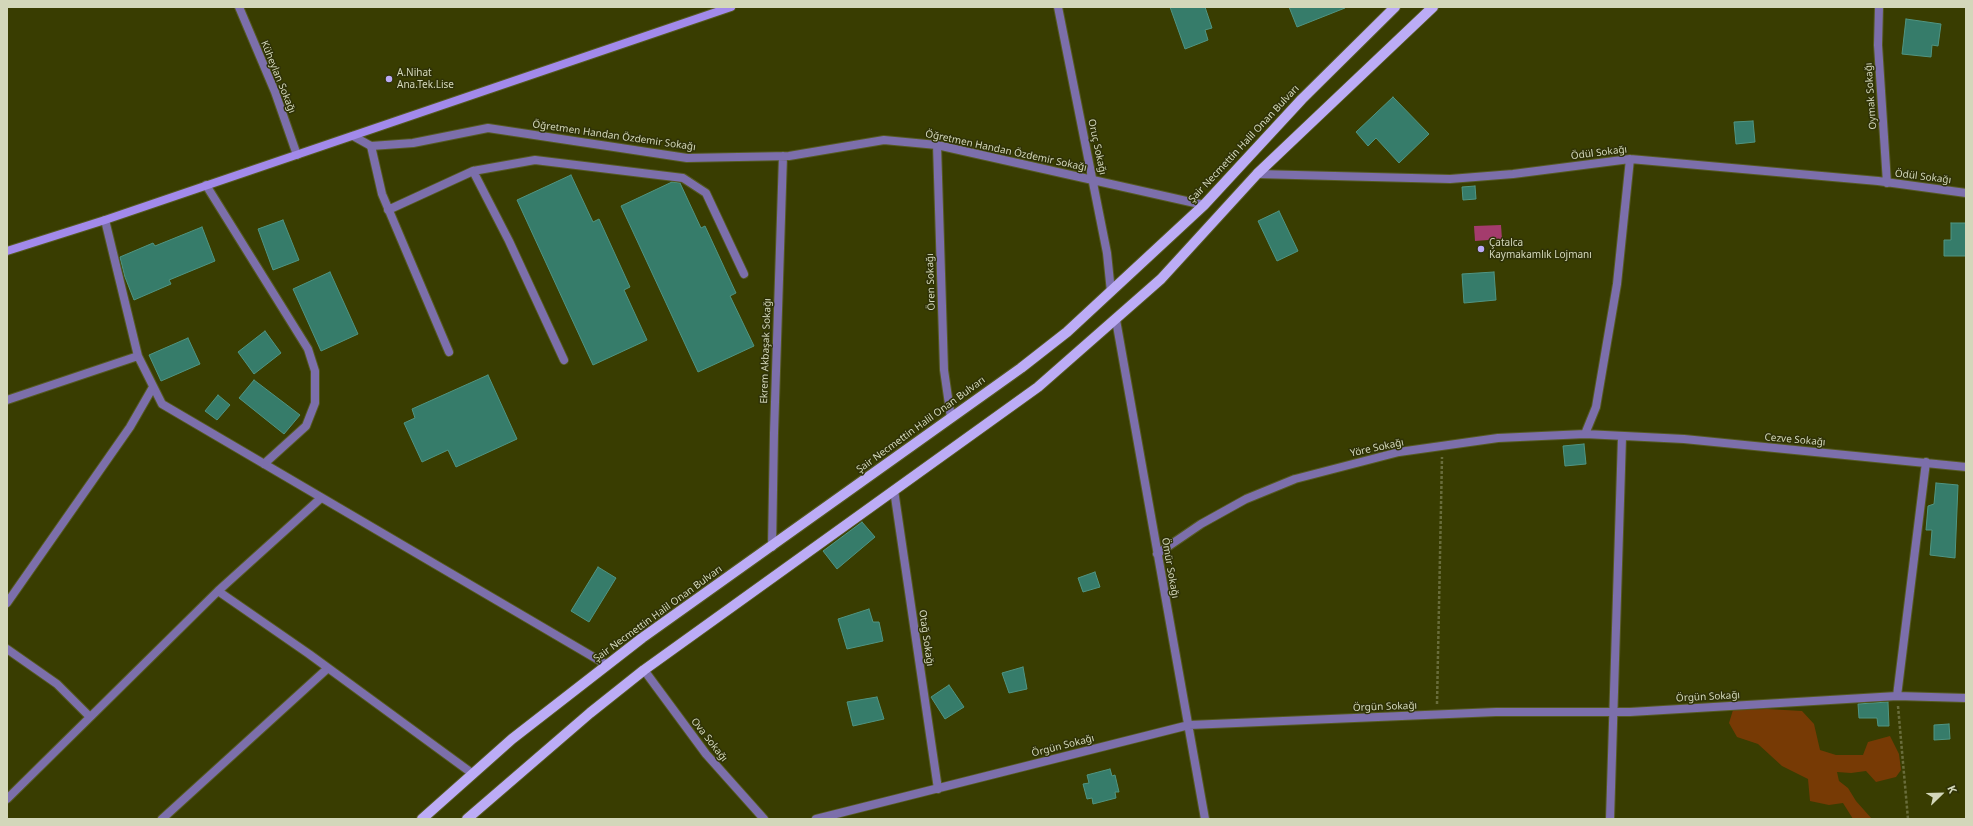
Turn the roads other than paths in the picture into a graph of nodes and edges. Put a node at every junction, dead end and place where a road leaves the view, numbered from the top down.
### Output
1 (239, 7) edge
2 (731, 7) edge
3 (1058, 7) edge
4 (1395, 7) edge
5 (1433, 7) edge
6 (1879, 7) edge
7 (353, 136) junction
8 (937, 145) junction
9 (371, 146) junction
10 (297, 155) junction
11 (782, 156) junction
12 (1630, 159) junction
13 (473, 171) junction
14 (1256, 174) junction
15 (1093, 179) junction
16 (1887, 183) junction
17 (206, 185) junction
18 (1966, 193) edge
19 (1204, 205) junction
20 (388, 210) junction
21 (105, 220) junction
22 (7, 251) edge
23 (744, 274) dead end
24 (1111, 292) junction
25 (1116, 320) junction
26 (449, 352) dead end
27 (138, 356) junction
28 (564, 360) dead end
29 (153, 387) junction
30 (7, 400) edge
31 (951, 418) junction
32 (1585, 434) junction
33 (1622, 437) junction
34 (1926, 462) junction
35 (264, 464) junction
36 (1966, 467) edge
37 (894, 490) junction
38 (321, 498) junction
39 (772, 547) junction
40 (1157, 554) junction
41 (218, 591) junction
42 (7, 603) edge
43 (7, 649) edge
44 (607, 665) junction
45 (328, 668) junction
46 (644, 670) junction
47 (1897, 696) junction
48 (1966, 698) edge
49 (1613, 712) junction
50 (90, 716) junction
51 (1189, 725) junction
52 (473, 774) junction
53 (938, 788) junction
54 (7, 798) edge
55 (162, 819) edge
56 (422, 819) edge
57 (467, 819) edge
58 (764, 819) edge
59 (816, 819) edge
60 (1205, 819) edge
61 (1610, 819) edge

1 - 10 street, Küheylan Sokağı
2 - 7 main road
3 - 15 street, Oruç Sokağı
4 - 19 main road, Şair Necmettin Halil Onan Bulvarı
5 - 14 main road
6 - 16 street, Oymak Sokağı
7 - 9 street
7 - 10 main road
8 - 11 street, Öğretmen Handan Özdemir Sokağı
8 - 15 street, Öğretmen Handan Özdemir Sokağı
8 - 31 street, Ören Sokağı
9 - 11 street, Öğretmen Handan Özdemir Sokağı
9 - 20 street
10 - 17 main road
11 - 39 street, Ekrem Akbaşak Sokağı
12 - 14 street, Ödül Sokağı
12 - 16 street, Ödül Sokağı
12 - 32 street
13 - 20 street
13 - 23 street
13 - 28 street
14 - 25 main road
15 - 19 street, Öğretmen Handan Özdemir Sokağı
15 - 24 street, Oruç Sokağı
16 - 18 street, Ödül Sokağı
17 - 21 main road
17 - 35 street
19 - 24 main road, Şair Necmettin Halil Onan Bulvarı
20 - 26 street
21 - 22 main road
21 - 27 street
24 - 31 main road, Şair Necmettin Halil Onan Bulvarı
25 - 37 main road
25 - 40 street, Ömür Sokağı
27 - 29 street
27 - 30 street
29 - 35 street
29 - 42 street
31 - 39 main road, Şair Necmettin Halil Onan Bulvarı
32 - 33 street, Yöre Sokağı
32 - 40 street, Yöre Sokağı
33 - 34 street, Cezve Sokağı
33 - 49 street
34 - 36 street, Cezve Sokağı
34 - 47 street
35 - 38 street
37 - 46 main road
37 - 53 street, Otağ Sokağı
38 - 41 street
38 - 44 street
39 - 44 main road, Şair Necmettin Halil Onan Bulvarı
40 - 51 street, Ömür Sokağı
41 - 45 street
41 - 50 street
43 - 50 street
44 - 52 main road, Şair Necmettin Halil Onan Bulvarı
45 - 52 street
45 - 55 street
46 - 57 main road
46 - 58 street, Ova Sokağı
47 - 48 street, Örgün Sokağı
47 - 49 street, Örgün Sokağı
49 - 51 street, Örgün Sokağı
49 - 61 street
50 - 54 street
51 - 53 street, Örgün Sokağı
51 - 60 street, Ömür Sokağı
52 - 56 main road, Şair Necmettin Halil Onan Bulvarı
53 - 59 street, Örgün Sokağı

